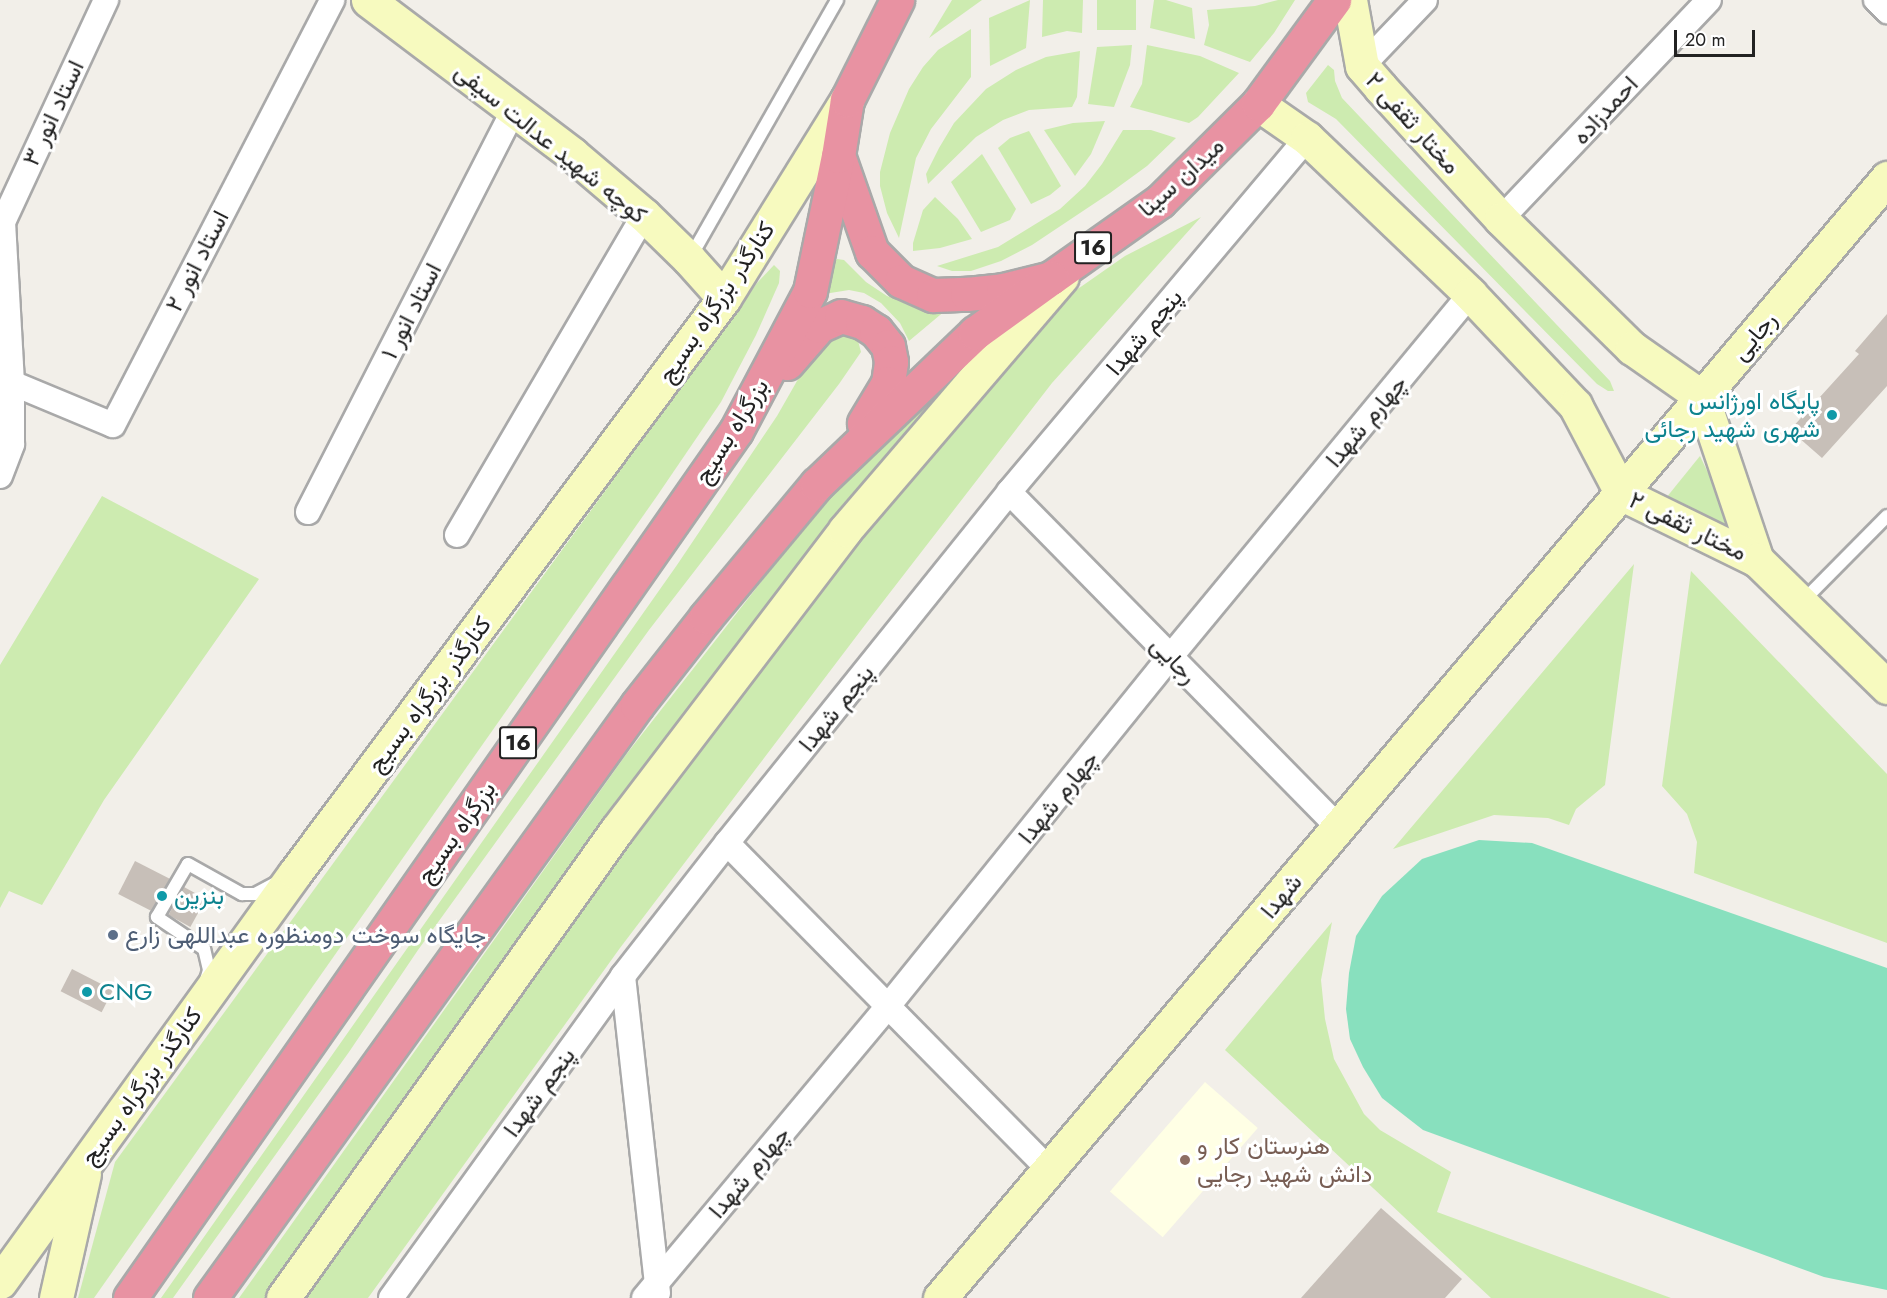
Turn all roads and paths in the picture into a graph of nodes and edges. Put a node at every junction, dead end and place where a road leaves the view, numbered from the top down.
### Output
1 (106, 0) edge
2 (332, 0) edge
3 (368, 0) edge
4 (837, 0) edge
5 (897, 0) edge
6 (1335, 0) edge
7 (1350, 0) edge
8 (1425, 0) edge
9 (1709, 0) edge
10 (1876, 0) edge
11 (1887, 11) edge
12 (1362, 66) junction
13 (847, 100) junction
14 (1258, 104) junction
15 (513, 111) junction
16 (1307, 138) junction
17 (838, 156) junction
18 (1887, 178) edge
19 (644, 215) junction
20 (1501, 219) junction
21 (1078, 258) junction
22 (689, 259) junction
23 (1051, 278) junction
24 (1470, 294) junction
25 (724, 298) junction
26 (12, 383) junction
27 (1702, 397) junction
28 (736, 431) junction
29 (0, 476) edge
30 (816, 484) junction
31 (1009, 492) junction
32 (1622, 494) junction
33 (308, 512) dead end
34 (1887, 516) edge
35 (457, 535) dead end
36 (1757, 560) junction
37 (1801, 602) junction
38 (1171, 656) junction
39 (1887, 687) edge
40 (1339, 828) junction
41 (727, 843) junction
42 (296, 873) junction
43 (622, 976) junction
44 (200, 1005) junction
45 (889, 1005) junction
46 (88, 1158) junction
47 (1049, 1170) junction
48 (0, 1282) edge
49 (653, 1293) edge
50 (56, 1298) edge
51 (130, 1298) edge
52 (210, 1298) edge
53 (283, 1298) edge
54 (391, 1298) edge
55 (940, 1298) edge

1 - 26 street, استاد انور ۳
2 - 26 street, استاد انور ۲
3 - 15 street, کوچه شهید عدالت سیفی
4 - 22 lane
5 - 13 highway, میدان سینا / 16
6 - 14 highway, میدان سینا / 16
7 - 12 street, مختار ثقفی ۲
8 - 12 street
9 - 20 street, احمدزاده
10 - 11 street
12 - 20 street, مختار ثقفی ۲
13 - 17 highway, میدان سینا / 16
13 - 25 street, کنارگذر بزرگراه بسیج
14 - 16 street, مختار ثقفی ۲
14 - 21 highway, میدان سینا / 16
15 - 19 street, کوچه شهید عدالت سیفی
15 - 33 street, استاد انور ۱
16 - 24 street, مختار ثقفی ۲
16 - 31 street, پنجم شهدا
17 - 23 highway, میدان سینا / 16
17 - 28 highway, بزرگراه بسیج / 16
18 - 27 street, رجایی
19 - 22 street, کوچه شهید عدالت سیفی
19 - 35 street
20 - 27 street, مختار ثقفی ۲
21 - 23 highway, میدان سینا / 16
21 - 53 street
22 - 25 street, کوچه شهید عدالت سیفی
23 - 30 highway, 16
24 - 32 street, مختار ثقفی ۲
24 - 38 street, چهارم شهدا
25 - 42 street, کنارگذر بزرگراه بسیج
26 - 29 street, استاد انور ۳
27 - 32 street, رجایی
27 - 36 street, مختار ثقفی ۲
28 - 30 highway
28 - 51 highway, بزرگراه بسیج / 16
30 - 52 highway, 16
31 - 38 street, رجایی
31 - 41 street, پنجم شهدا
32 - 36 street, مختار ثقفی ۲
32 - 40 street, شهدا
34 - 37 lane
36 - 37 street
37 - 39 street
38 - 40 street, رجایی
38 - 45 street, چهارم شهدا
40 - 47 street, شهدا
41 - 43 street, پنجم شهدا
41 - 45 street
42 - 44 street, کنارگذر بزرگراه بسیج
42 - 44 lane
43 - 49 street
43 - 54 street, پنجم شهدا
44 - 46 street, کنارگذر بزرگراه بسیج
45 - 47 street
45 - 49 street, چهارم شهدا
46 - 48 street, کنارگذر بزرگراه بسیج
46 - 50 street
47 - 55 street, شهدا

